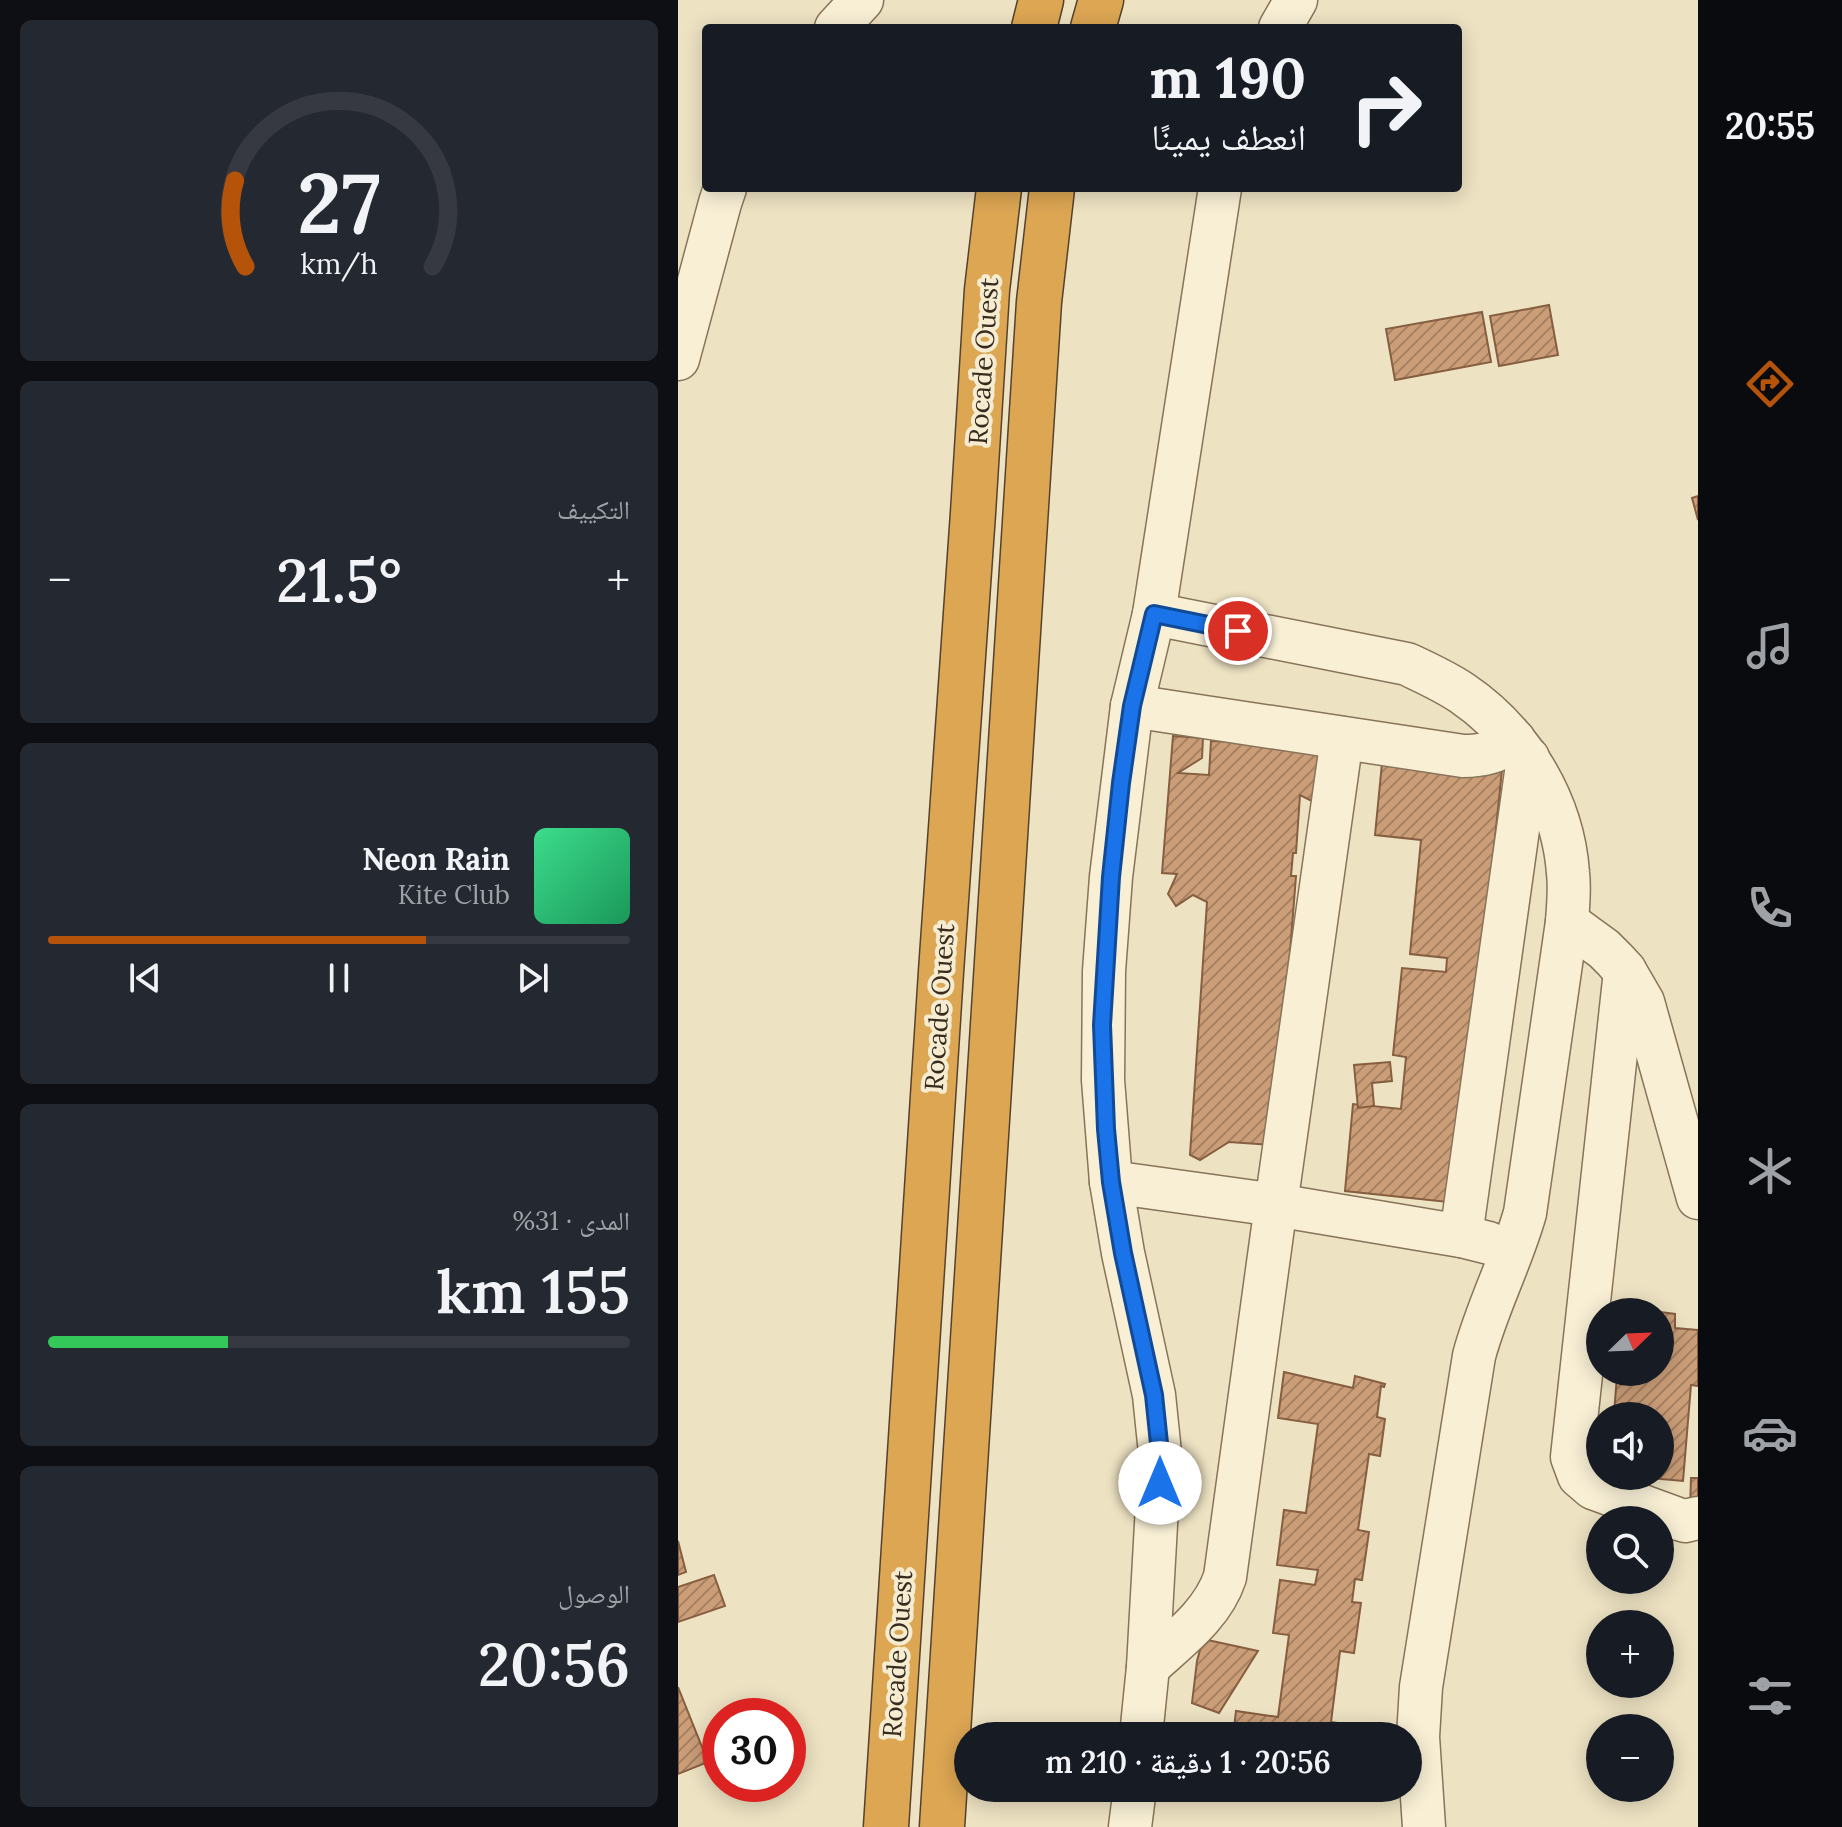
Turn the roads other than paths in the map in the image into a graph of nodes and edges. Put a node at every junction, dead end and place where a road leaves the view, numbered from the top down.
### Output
1 (862, 0) edge
2 (1041, 0) edge
3 (1101, 0) edge
4 (1296, 0) edge
5 (840, 24) edge
6 (1035, 24) edge
7 (1094, 24) edge
8 (1282, 24) edge
9 (724, 192) edge
10 (999, 192) edge
11 (1052, 192) edge
12 (1219, 192) edge
13 (678, 359) edge
14 (1154, 614) junction
15 (1132, 706) junction
16 (1342, 738) junction
17 (1521, 749) junction
18 (1567, 922) junction
19 (1625, 971) junction
20 (1111, 1182) junction
21 (1698, 1198) edge
22 (1276, 1205) junction
23 (1461, 1236) junction
24 (1513, 1250) junction
25 (1698, 1518) edge
26 (1148, 1667) junction
27 (1142, 1722) edge
28 (1133, 1802) edge
29 (886, 1827) edge
30 (942, 1827) edge
31 (1130, 1827) edge
32 (1424, 1827) edge

1 - 5 street
2 - 6 highway
3 - 7 highway
4 - 8 street
9 - 13 street
10 - 29 highway, Rocade Ouest
11 - 30 highway, Rocade Ouest
12 - 14 street
14 - 15 street
14 - 17 street
15 - 16 street
15 - 20 street
16 - 17 street
16 - 22 street
17 - 18 street
17 - 23 street
18 - 19 street
18 - 24 street
19 - 21 street
19 - 25 street
20 - 22 street
20 - 26 street
22 - 23 street
22 - 26 street
23 - 24 street
24 - 32 street
26 - 27 street
28 - 31 street

